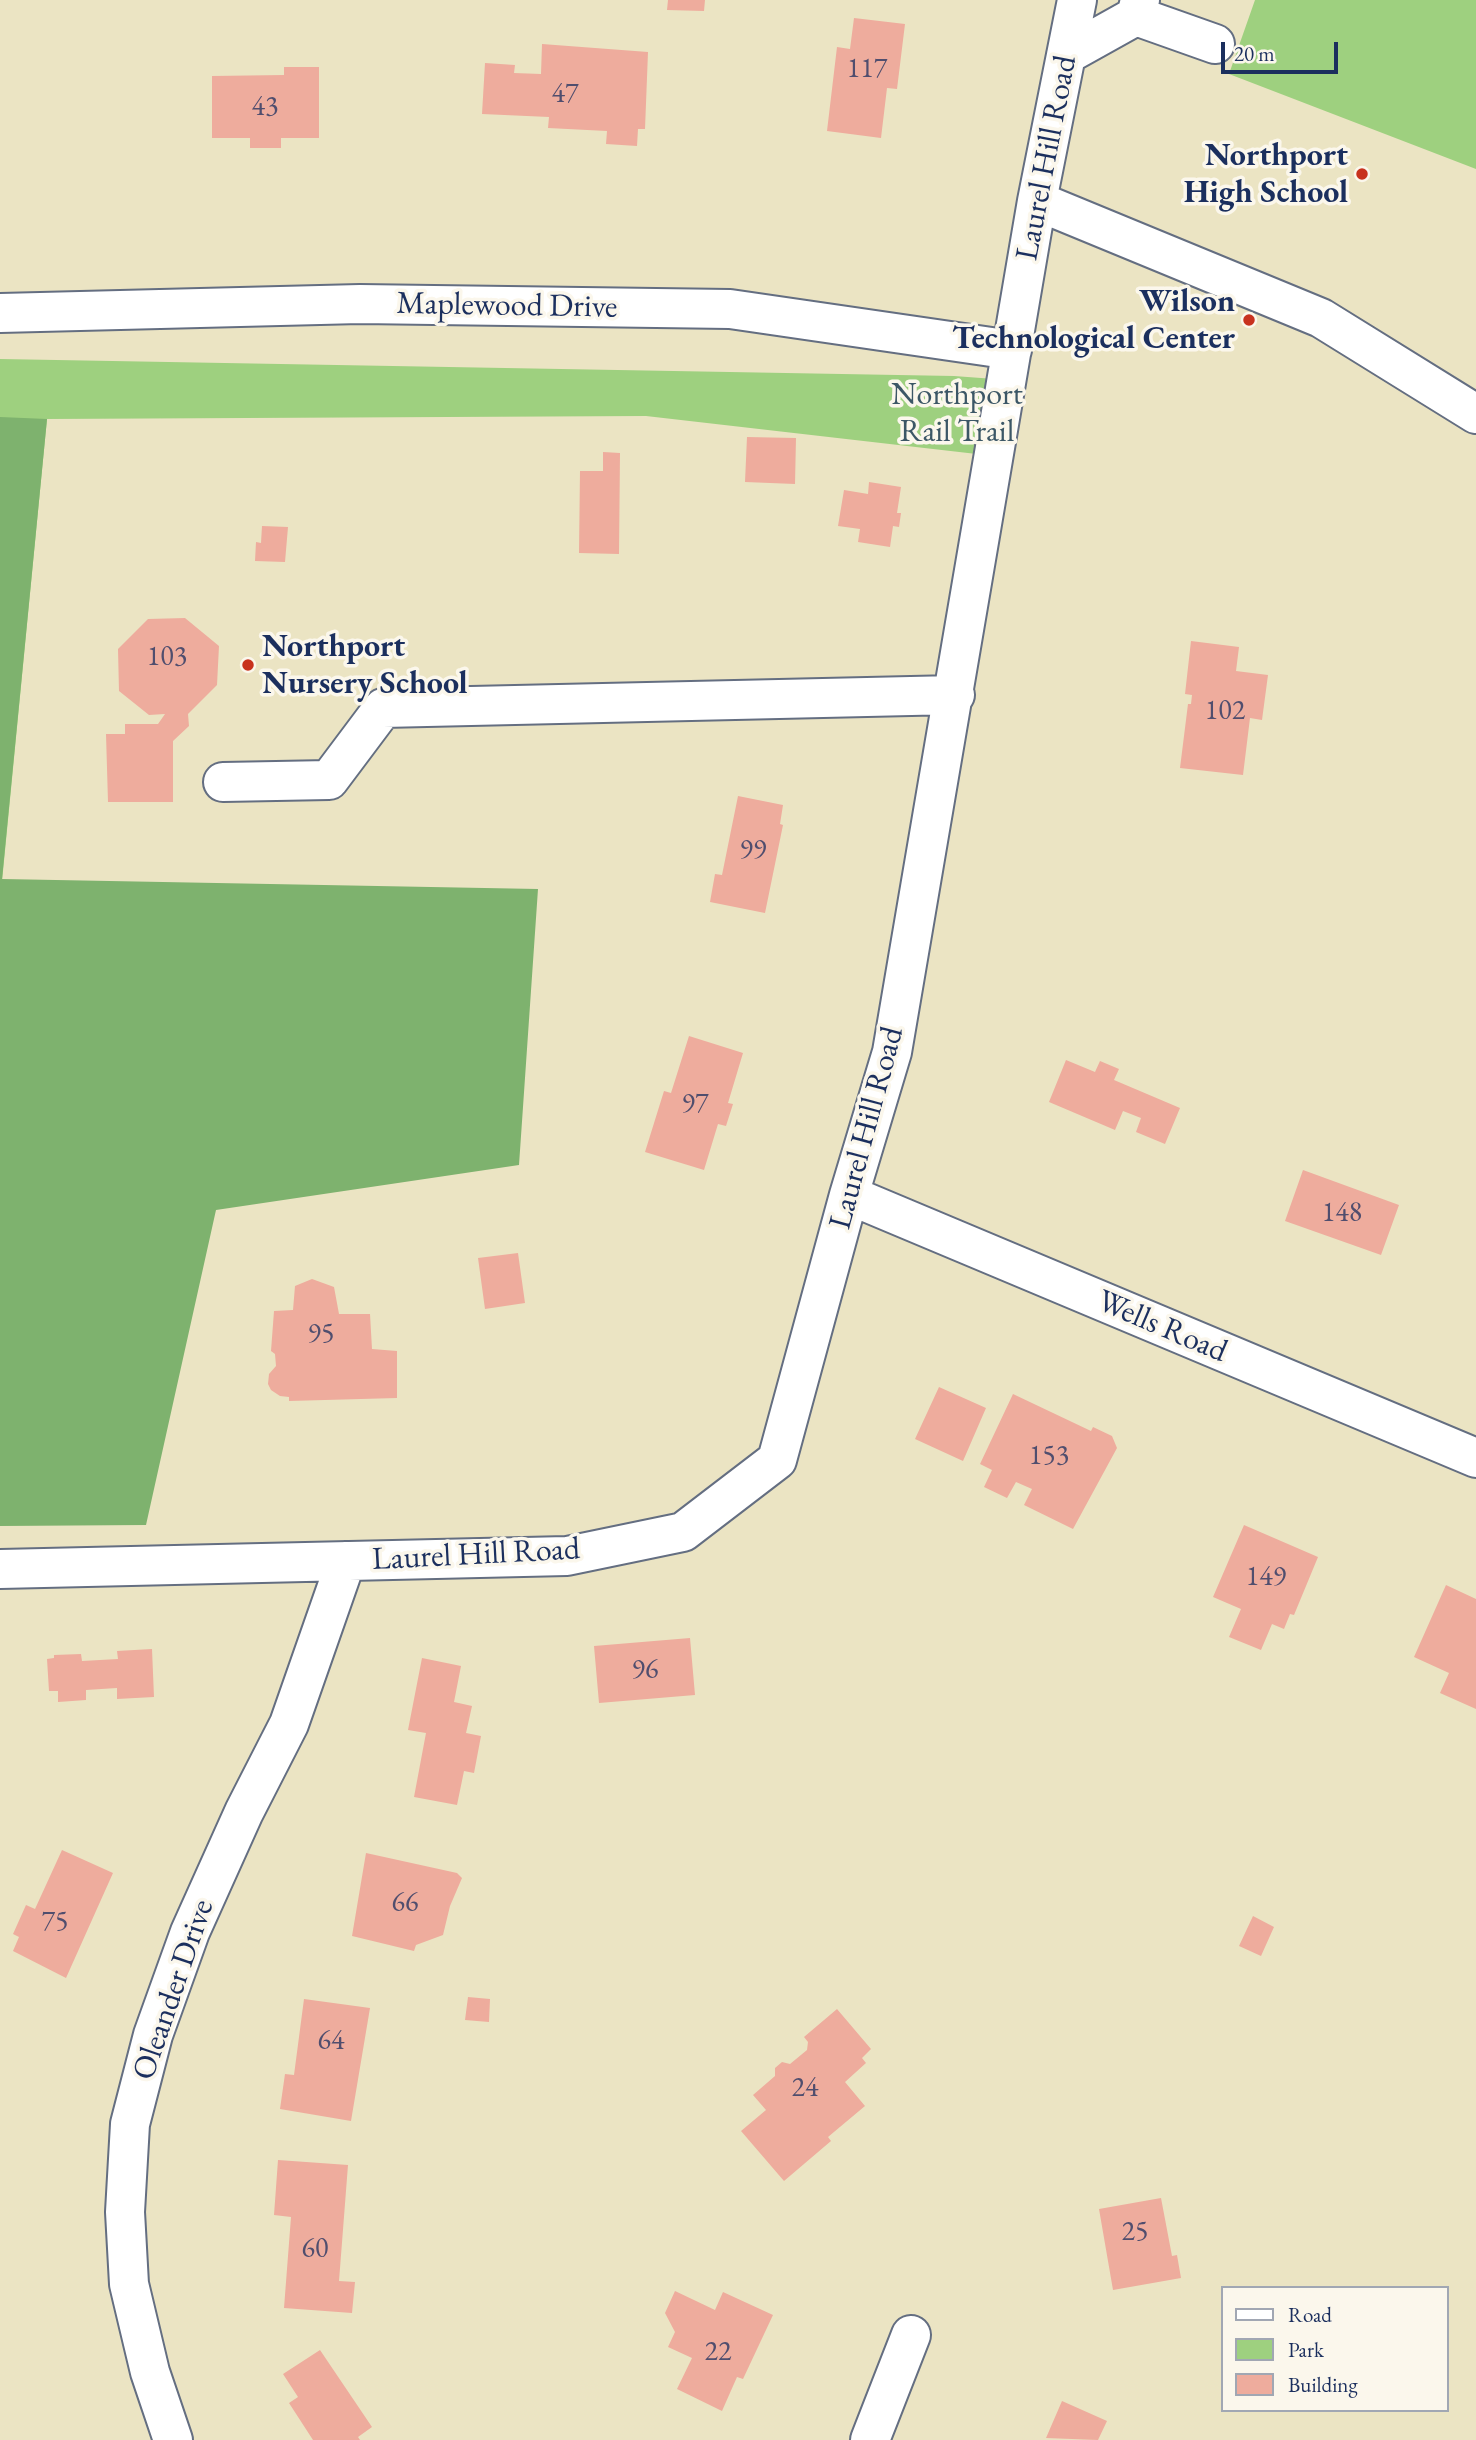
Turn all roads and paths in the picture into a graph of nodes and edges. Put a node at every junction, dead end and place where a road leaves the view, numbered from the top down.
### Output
1 (1077, 0) edge
2 (1138, 8) edge
3 (1215, 44) dead end
4 (1066, 55) junction
5 (1037, 201) junction
6 (0, 313) edge
7 (1012, 349) junction
8 (1476, 414) edge
9 (955, 695) junction
10 (223, 782) dead end
11 (849, 1195) junction
12 (1476, 1458) edge
13 (346, 1561) junction
14 (0, 1569) edge
15 (911, 2335) dead end
16 (173, 2440) edge
17 (870, 2440) edge

1 - 4 street, Laurel Hill Road
2 - 3 street
2 - 4 street
4 - 5 street, Laurel Hill Road
5 - 7 street, Laurel Hill Road
5 - 8 street
6 - 7 street, Maplewood Drive
7 - 9 street, Laurel Hill Road
9 - 10 street
9 - 11 street, Laurel Hill Road
11 - 12 street, Wells Road
11 - 13 street, Laurel Hill Road
13 - 14 street, Laurel Hill Road
13 - 16 street, Oleander Drive
15 - 17 street

